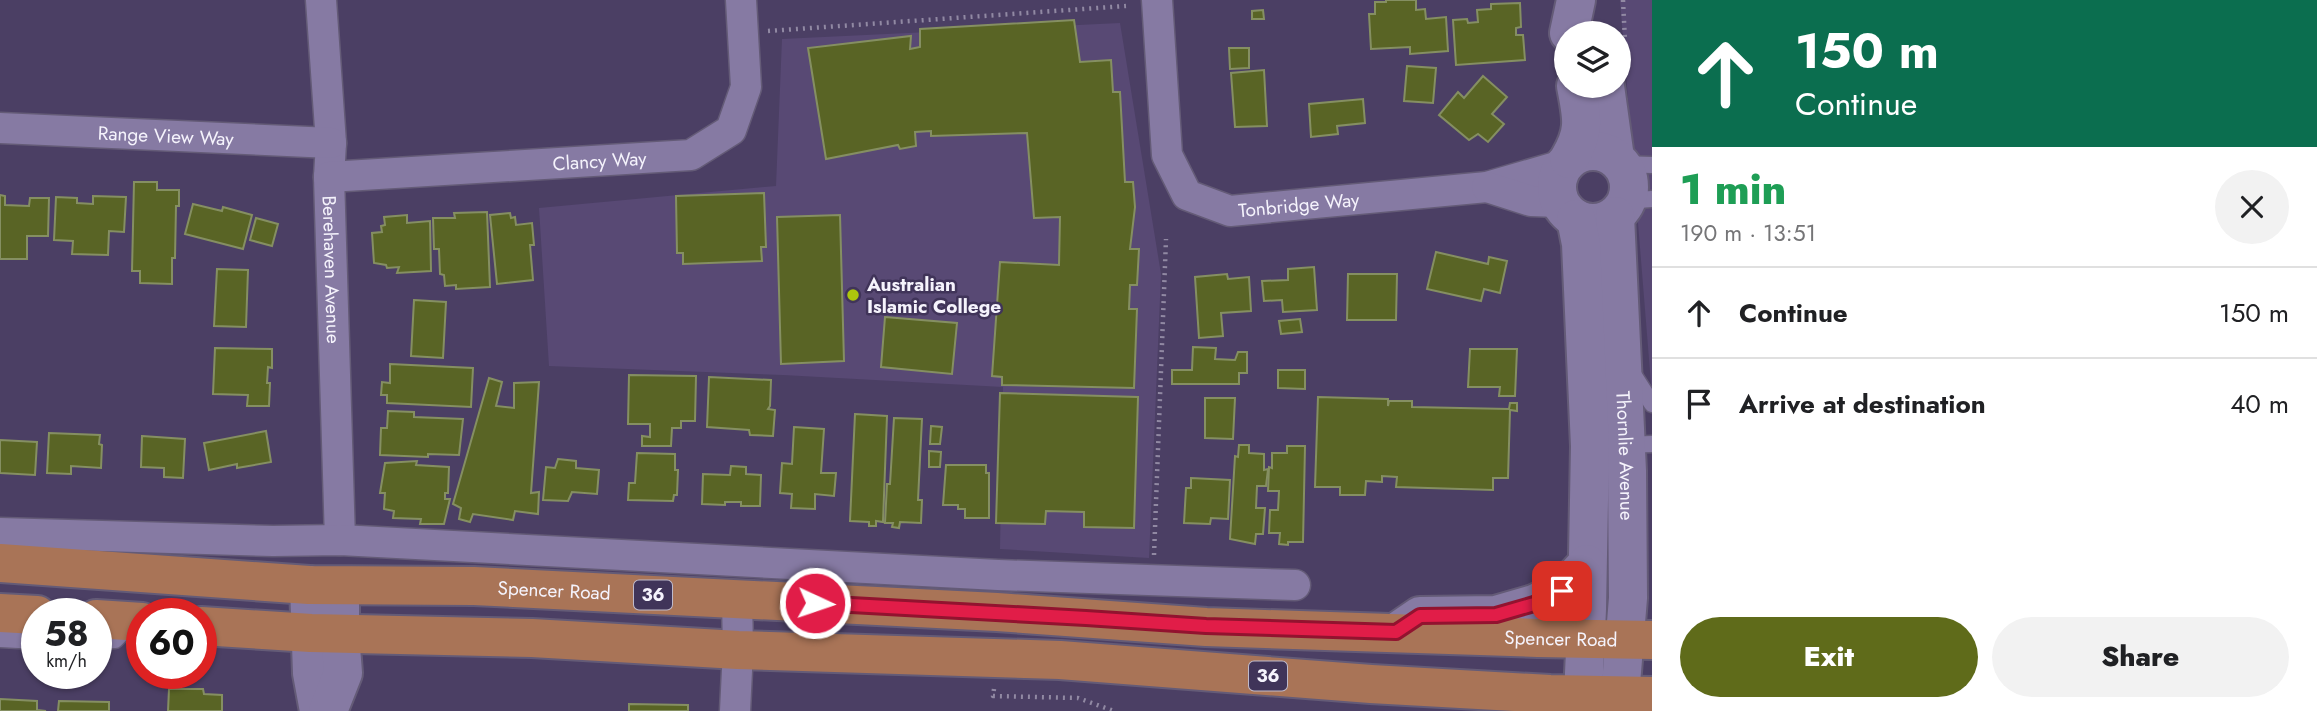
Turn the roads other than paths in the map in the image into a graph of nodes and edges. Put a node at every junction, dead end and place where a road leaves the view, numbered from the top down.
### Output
1 (321, 0) edge
2 (741, 0) edge
3 (1157, 0) edge
4 (1578, 98) edge
5 (1619, 98) edge
6 (0, 128) edge
7 (331, 143) junction
8 (1630, 162) edge
9 (329, 177) junction
10 (1567, 186) junction
11 (1631, 205) edge
12 (1622, 346) junction
13 (1585, 360) junction
14 (1652, 404) edge
15 (1623, 445) edge
16 (0, 533) edge
17 (340, 540) junction
18 (0, 563) edge
19 (1587, 564) junction
20 (1295, 584) dead end
21 (324, 585) junction
22 (737, 599) junction
23 (0, 613) edge
24 (21, 614) edge
25 (217, 627) edge
26 (1396, 632) junction
27 (325, 634) junction
28 (1586, 638) junction
29 (0, 639) edge
30 (1638, 639) edge
31 (21, 640) edge
32 (738, 650) junction
33 (1583, 695) junction
34 (1636, 696) edge
35 (319, 711) edge
36 (328, 711) edge
37 (735, 711) edge

1 - 7 street, Berehaven Avenue
2 - 9 street, Clancy Way
3 - 10 street, Tonbridge Way
4 - 10 main road, Thornlie Avenue
5 - 8 main road, Thornlie Avenue
6 - 7 street, Range View Way
7 - 9 street, Berehaven Avenue
8 - 10 main road
8 - 11 main road, Thornlie Avenue
9 - 17 street, Berehaven Avenue
10 - 11 main road
10 - 13 main road, Thornlie Avenue
11 - 12 main road, Thornlie Avenue
12 - 13 main road
12 - 14 lane
12 - 15 main road, Thornlie Avenue
13 - 15 main road, Thornlie Avenue
15 - 19 main road, Thornlie Avenue
15 - 30 main road, Thornlie Avenue
16 - 17 street, Spencer Road
17 - 20 street, Spencer Road
18 - 21 main road, Spencer Road / 36
19 - 26 main road
19 - 28 main road, Thornlie Avenue
21 - 22 main road, Spencer Road / 36
21 - 27 main road
22 - 26 main road, Spencer Road / 36
22 - 32 street
23 - 24 main road
25 - 27 main road, 36
26 - 28 main road, Spencer Road / 36
27 - 32 main road, 36
27 - 35 main road
27 - 36 main road
28 - 30 main road, Spencer Road / 36
28 - 33 main road, Thornlie Avenue
29 - 31 lane
30 - 34 main road, Thornlie Avenue
32 - 33 main road, 36
32 - 37 street
33 - 34 main road, 36

